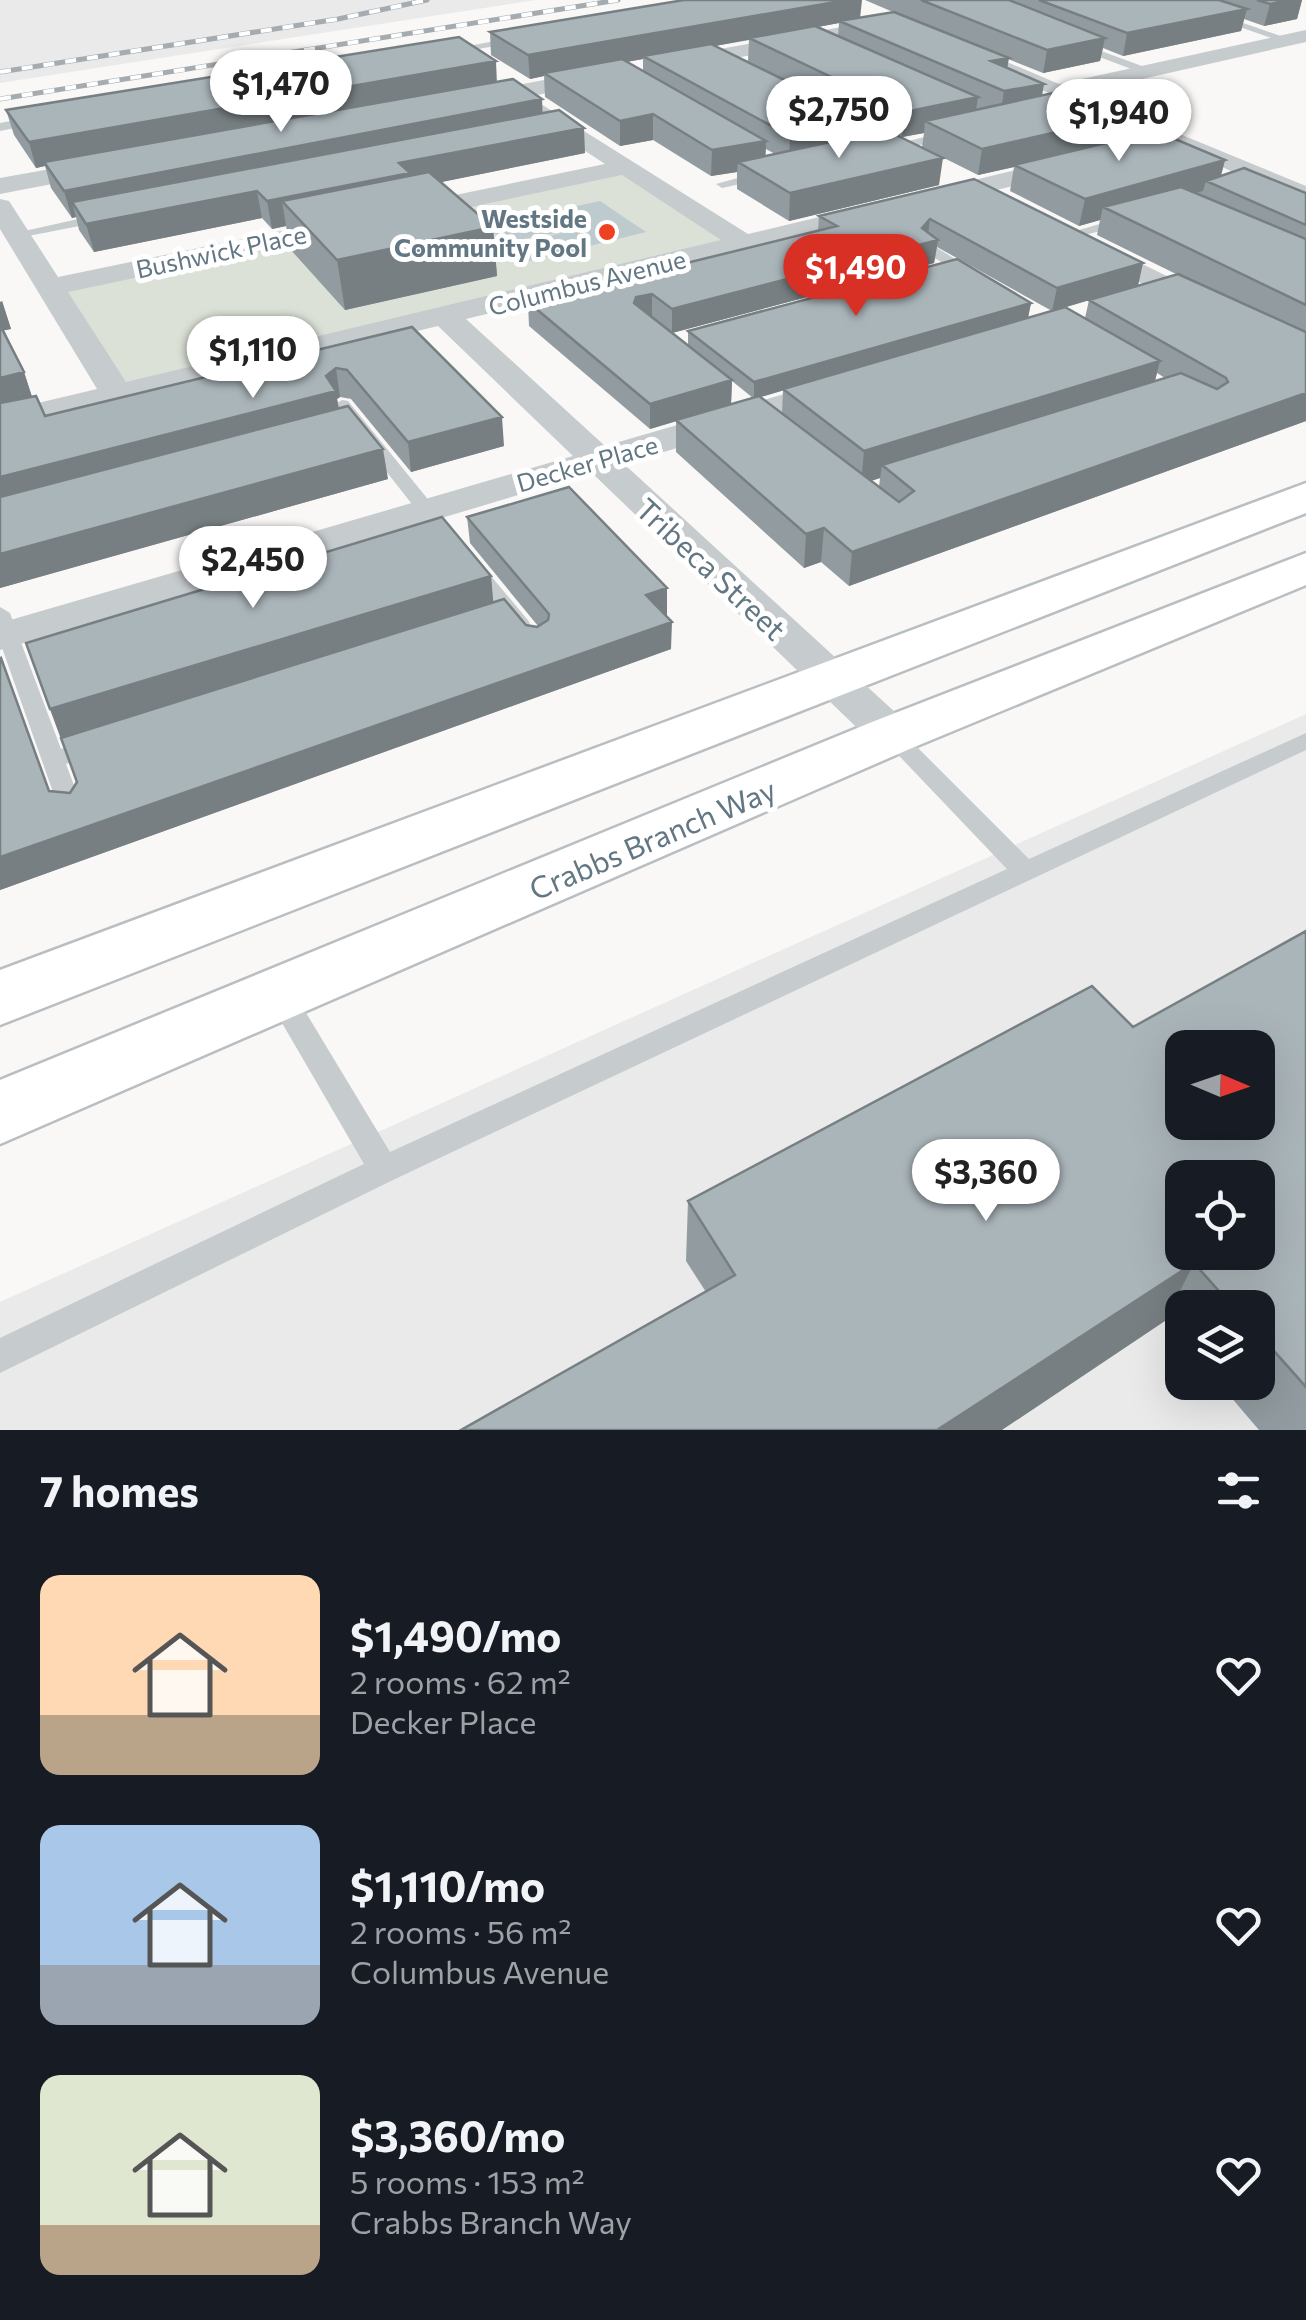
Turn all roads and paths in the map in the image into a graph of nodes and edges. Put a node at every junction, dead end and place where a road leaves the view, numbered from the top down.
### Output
1 (1167, 0) edge
2 (856, 8) dead end
3 (540, 36) edge
4 (1052, 36) edge
5 (1297, 38) edge
6 (464, 48) junction
7 (965, 53) edge
8 (425, 55) edge
9 (714, 56) junction
10 (1146, 71) junction
11 (747, 73) edge
12 (506, 78) junction
13 (1057, 90) junction
14 (444, 106) edge
15 (58, 117) edge
16 (0, 127) edge
17 (860, 130) edge
18 (963, 132) edge
19 (1174, 140) junction
20 (884, 149) junction
21 (1136, 149) edge
22 (1098, 158) edge
23 (135, 162) edge
24 (626, 167) junction
25 (786, 170) edge
26 (722, 184) dead end
27 (0, 186) edge
28 (977, 188) junction
29 (1306, 195) edge
30 (1010, 205) edge
31 (0, 207) edge
32 (116, 214) edge
33 (1137, 217) edge
34 (1039, 220) edge
35 (18, 234) junction
36 (1069, 235) junction
37 (746, 244) junction
38 (929, 249) edge
39 (957, 265) junction
40 (938, 270) edge
41 (985, 282) edge
42 (50, 287) junction
43 (1174, 290) junction
44 (1120, 306) edge
45 (446, 317) junction
46 (1303, 352) edge
47 (868, 380) edge
48 (116, 394) junction
49 (342, 405) edge
50 (0, 422) edge
51 (597, 459) junction
52 (1306, 497) edge
53 (445, 533) junction
54 (1306, 568) edge
55 (3, 628) edge
56 (537, 644) edge
57 (829, 677) junction
58 (892, 735) junction
59 (1306, 741) edge
60 (108, 742) edge
61 (53, 760) junction
62 (72, 812) edge
63 (1024, 871) junction
64 (280, 996) junction
65 (0, 998) edge
66 (0, 1113) edge
67 (384, 1170) junction
68 (0, 1356) edge

1 - 5 lane
2 - 9 street
3 - 6 lane
4 - 10 lane
5 - 10 street
6 - 8 lane
6 - 12 street
7 - 13 street
9 - 11 street
9 - 12 street
10 - 13 street
12 - 14 street
12 - 24 street
13 - 19 street
15 - 16 lane
17 - 20 street
18 - 20 lane
19 - 21 street
19 - 29 street
20 - 28 street
22 - 28 street, Columbus Avenue
23 - 27 street
24 - 37 street
24 - 42 street, Bushwick Place
25 - 26 lane
28 - 30 street
28 - 37 street, Columbus Avenue
31 - 35 street
32 - 35 lane
33 - 36 lane
34 - 36 street
35 - 42 street
36 - 43 street
37 - 45 street, Columbus Avenue
38 - 39 lane
39 - 40 lane
39 - 41 lane
42 - 48 street
43 - 44 street
43 - 46 street
45 - 48 street, Columbus Avenue
45 - 51 street, Tribeca Street
47 - 51 street, Decker Place
48 - 50 street, Columbus Avenue
49 - 53 lane
51 - 53 street, Decker Place
51 - 57 street, Tribeca Street
52 - 57 main road
53 - 55 street, Decker Place
53 - 56 lane
54 - 58 main road, Crabbs Branch Way
55 - 61 lane
57 - 58 street, Tribeca Street
57 - 65 main road
58 - 63 lane
58 - 64 main road, Crabbs Branch Way
59 - 63 lane
60 - 61 lane
61 - 62 lane
63 - 67 lane
64 - 66 main road, Crabbs Branch Way
64 - 67 lane
67 - 68 lane

